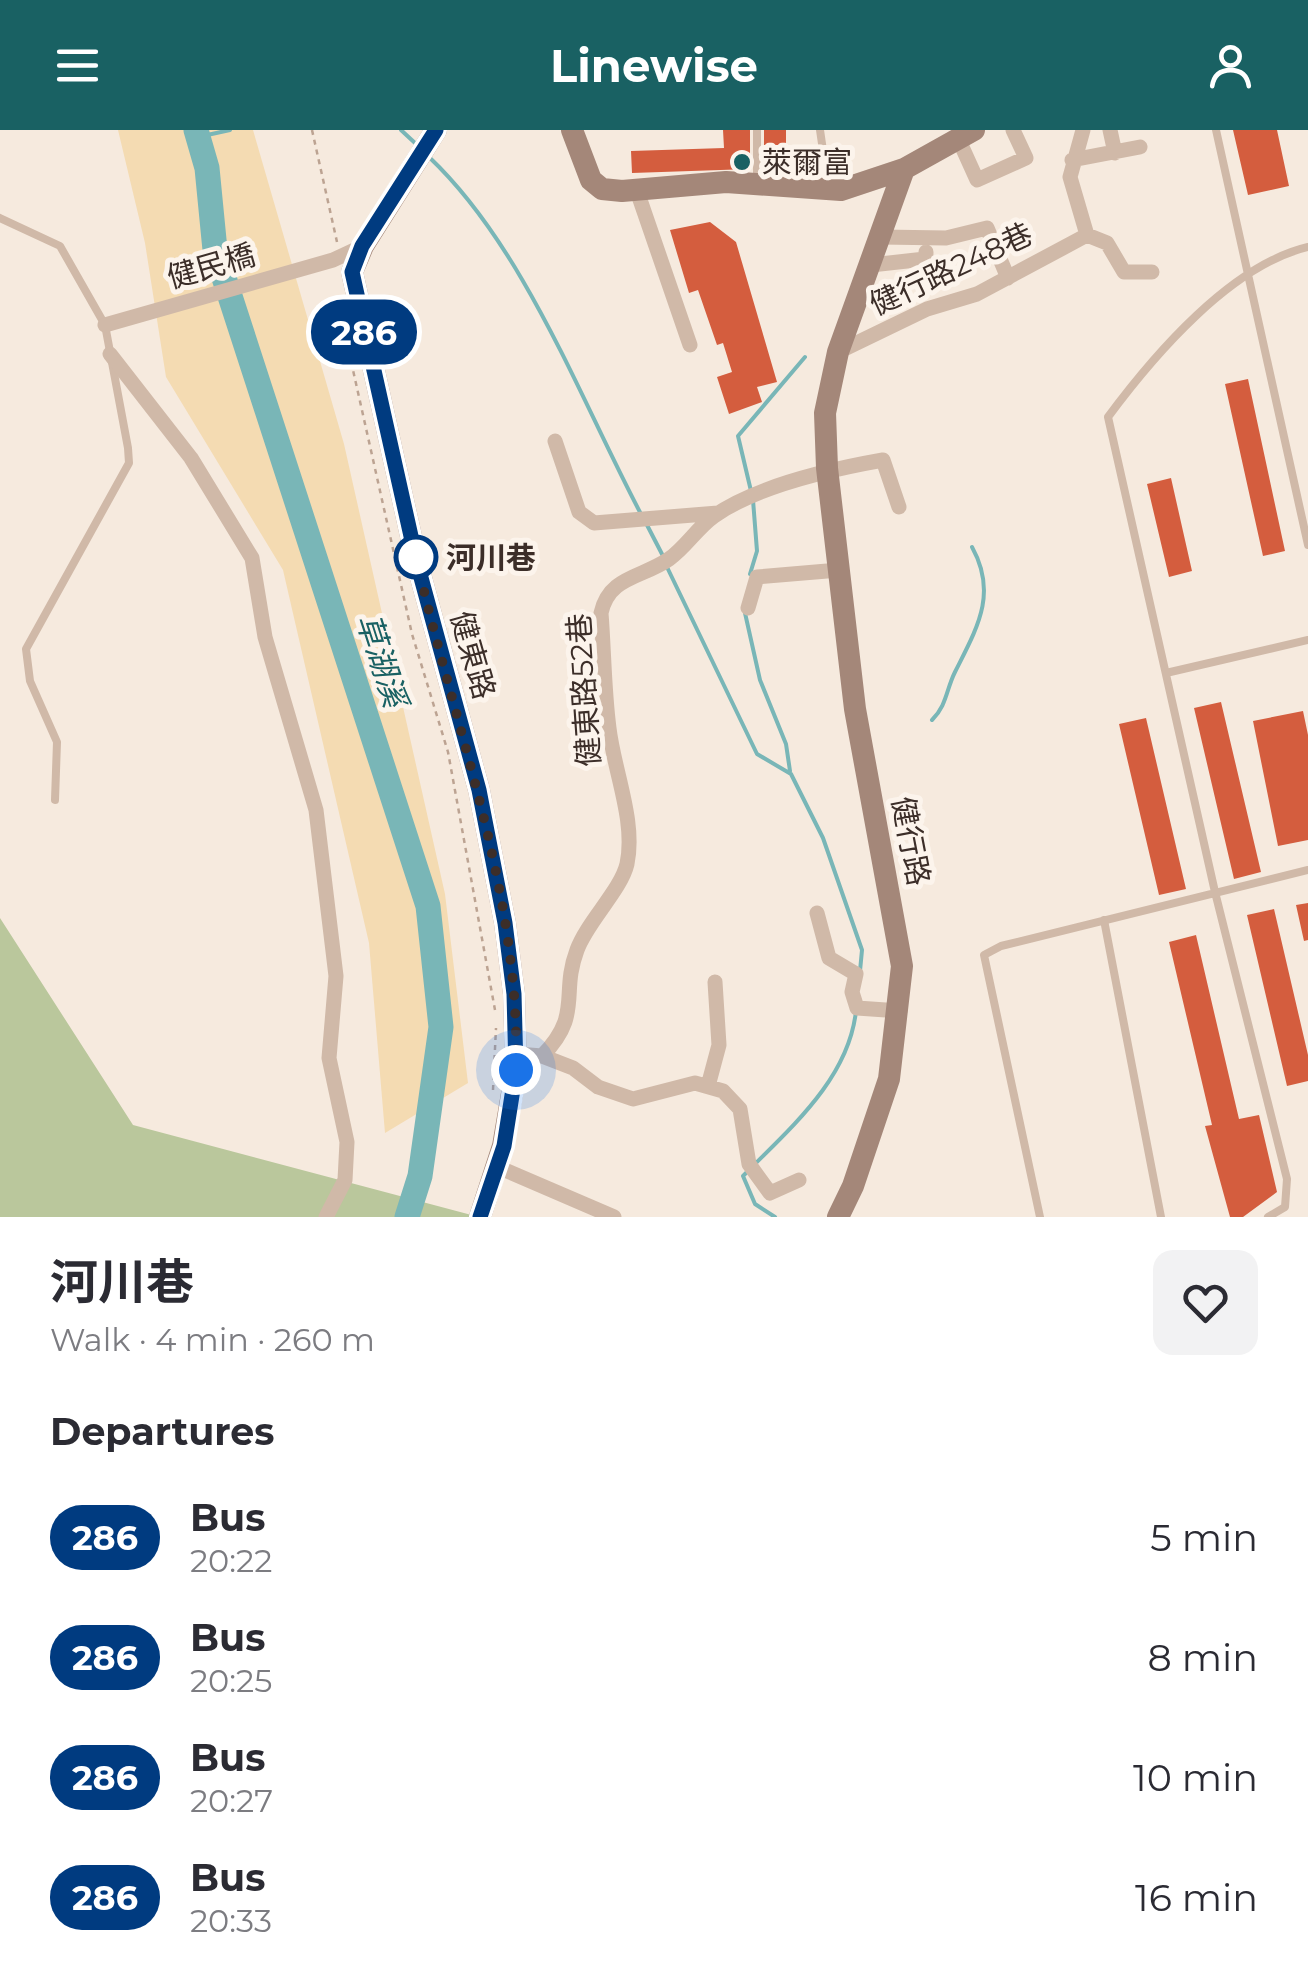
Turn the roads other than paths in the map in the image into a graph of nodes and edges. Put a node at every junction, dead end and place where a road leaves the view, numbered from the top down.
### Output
1 (572, 130) edge
2 (756, 130) edge
3 (820, 130) edge
4 (1013, 130) edge
5 (1082, 130) edge
6 (1110, 130) edge
7 (1216, 130) edge
8 (966, 134) edge
9 (427, 145) edge
10 (1140, 147) dead end
11 (1115, 153) junction
12 (1072, 160) junction
13 (904, 169) junction
14 (756, 184) junction
15 (827, 190) junction
16 (637, 191) junction
17 (0, 218) edge
18 (1087, 234) junction
19 (881, 237) junction
20 (927, 238) junction
21 (362, 246) junction
22 (1308, 247) edge
23 (925, 259) junction
24 (871, 265) junction
25 (1152, 272) dead end
26 (1246, 272) junction
27 (1008, 278) junction
28 (925, 286) dead end
29 (105, 325) junction
30 (690, 345) dead end
31 (838, 352) junction
32 (110, 354) junction
33 (555, 440) dead end
34 (827, 468) junction
35 (899, 507) dead end
36 (718, 513) junction
37 (1308, 545) edge
38 (839, 570) junction
39 (748, 608) dead end
40 (1308, 640) edge
41 (1166, 673) junction
42 (54, 800) dead end
43 (1308, 870) edge
44 (1215, 892) junction
45 (818, 913) dead end
46 (1104, 920) junction
47 (714, 982) dead end
48 (900, 1011) junction
49 (516, 1054) junction
50 (542, 1056) junction
51 (708, 1086) junction
52 (498, 1167) junction
53 (799, 1180) dead end
54 (326, 1217) edge
55 (480, 1217) edge
56 (614, 1217) edge
57 (838, 1217) edge
58 (1040, 1217) edge
59 (1160, 1217) edge
60 (1268, 1217) edge

1 - 16 street
2 - 14 lane
3 - 15 lane
4 - 8 street
5 - 12 street
6 - 11 street
7 - 26 lane
8 - 13 street
9 - 21 street, 健東路
10 - 11 street
11 - 12 street
12 - 18 street
13 - 15 street
13 - 19 street, 健行路
14 - 15 street
14 - 16 street
16 - 30 street
17 - 29 lane
18 - 25 street
18 - 27 street, 健行路248巷
19 - 20 street
19 - 24 street, 健行路
20 - 23 street
20 - 27 street
21 - 29 street, 健民橋
21 - 49 street, 健東路
22 - 26 lane
23 - 24 street
23 - 28 street
24 - 31 street, 健行路
26 - 37 lane
26 - 41 lane
27 - 31 street, 健行路248巷
29 - 32 lane
31 - 34 street, 健行路
32 - 42 lane
32 - 54 street
33 - 36 street
34 - 35 street
34 - 36 street
34 - 38 street, 健行路
36 - 50 street, 健東路52巷
38 - 39 street
38 - 48 street, 健行路
40 - 41 lane
41 - 44 lane
43 - 44 lane
44 - 46 lane
44 - 60 lane
45 - 48 street
46 - 58 lane
46 - 59 lane
47 - 51 street
48 - 57 street, 健行路
49 - 50 street
49 - 52 street, 健東路
50 - 51 street
51 - 53 street
52 - 55 street, 健東路
52 - 56 street

